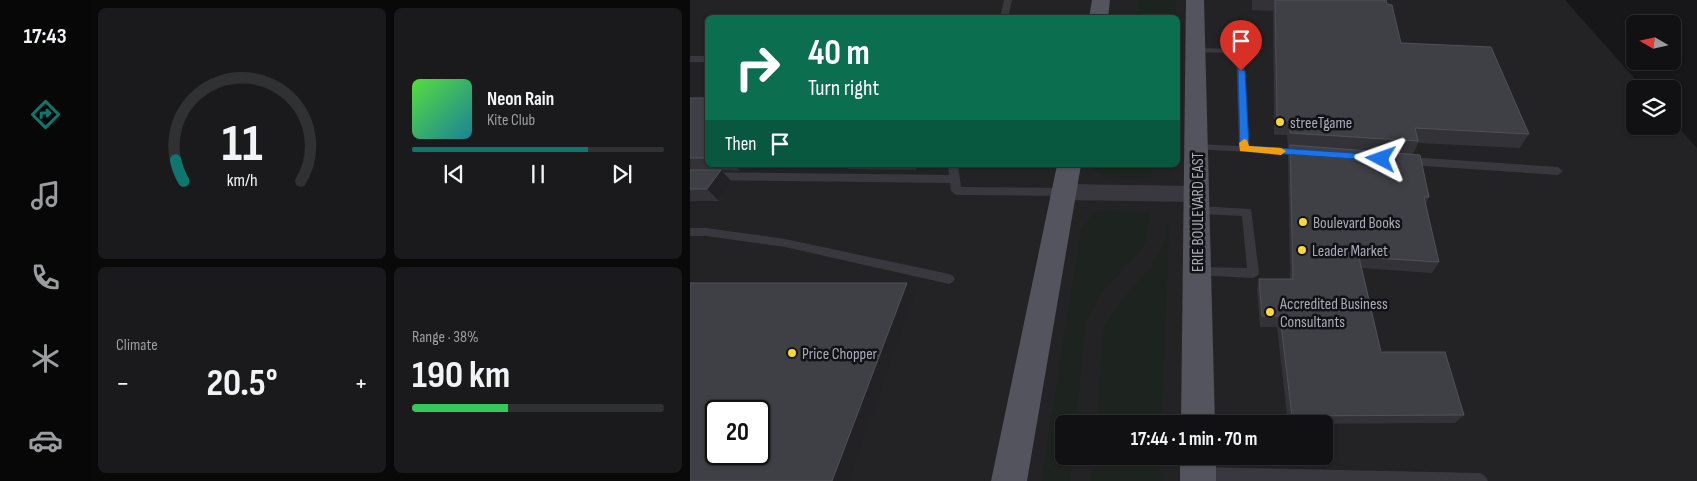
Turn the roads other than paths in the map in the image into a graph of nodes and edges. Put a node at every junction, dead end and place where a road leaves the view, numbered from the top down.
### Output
1 (1008, 0) edge
2 (1101, 0) edge
3 (1196, 0) edge
4 (1005, 15) edge
5 (1098, 15) edge
6 (1196, 50) junction
7 (690, 59) edge
8 (705, 59) edge
9 (1196, 146) junction
10 (1244, 149) junction
11 (1313, 154) edge
12 (1401, 160) edge
13 (953, 167) edge
14 (1558, 172) dead end
15 (690, 176) edge
16 (1067, 178) edge
17 (954, 180) junction
18 (1197, 202) junction
19 (690, 232) edge
20 (1197, 272) junction
21 (949, 279) dead end
22 (1198, 415) edge
23 (1198, 470) edge
24 (1009, 481) edge
25 (1480, 481) edge

1 - 4 lane
2 - 5 main road
3 - 6 main road, ERIE BOULEVARD EAST
6 - 9 main road, ERIE BOULEVARD EAST
6 - 10 lane
7 - 8 lane
9 - 10 lane
9 - 18 main road, ERIE BOULEVARD EAST
10 - 11 lane
12 - 14 lane
13 - 17 lane
15 - 17 lane
16 - 17 lane
16 - 18 street
16 - 24 main road
18 - 20 main road, ERIE BOULEVARD EAST
18 - 20 lane
19 - 21 lane
20 - 22 main road, ERIE BOULEVARD EAST
23 - 25 lane

